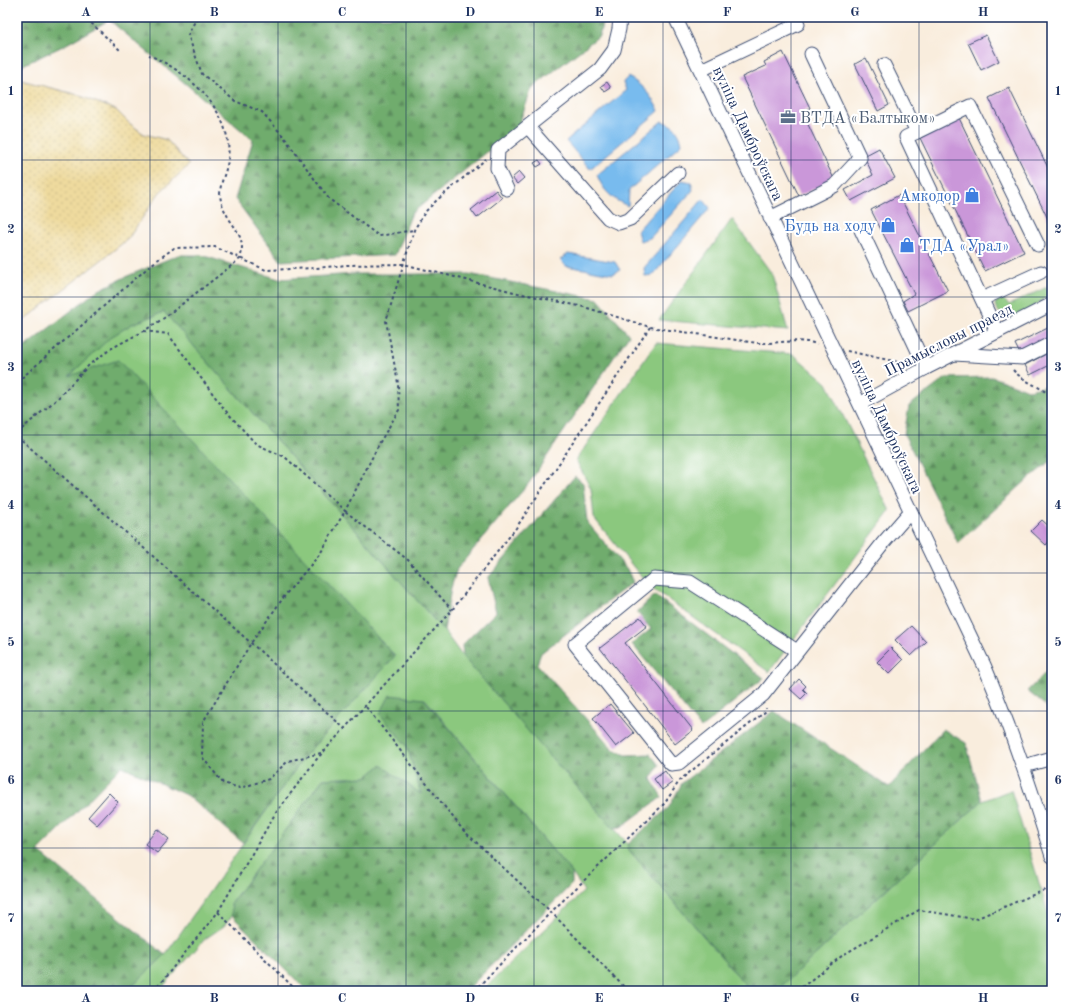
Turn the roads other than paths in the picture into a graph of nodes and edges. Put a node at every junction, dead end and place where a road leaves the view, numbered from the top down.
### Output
1 (620, 17) edge
2 (675, 17) edge
3 (798, 24) dead end
4 (811, 54) dead end
5 (884, 65) dead end
6 (700, 70) junction
7 (528, 127) junction
8 (917, 132) junction
9 (678, 173) dead end
10 (507, 189) dead end
11 (770, 218) junction
12 (861, 230) dead end
13 (1038, 245) dead end
14 (1041, 272) dead end
15 (982, 300) junction
16 (1052, 304) edge
17 (997, 332) junction
18 (1052, 343) edge
19 (952, 354) junction
20 (926, 368) junction
21 (860, 404) junction
22 (910, 512) junction
23 (797, 651) junction
24 (1052, 758) edge
25 (1024, 766) junction
26 (1052, 856) edge

1 - 7 street
2 - 6 street, вуліца Дамброўскага
3 - 6 street
4 - 11 street
5 - 8 street
6 - 11 street, вуліца Дамброўскага
7 - 9 street
7 - 10 street
8 - 13 street
8 - 15 street
11 - 21 street, вуліца Дамброўскага
12 - 20 street
14 - 15 street
15 - 17 street
16 - 17 street, Прамысловы праезд
17 - 19 street, Прамысловы праезд
18 - 19 street
19 - 20 street, Прамысловы праезд
20 - 21 street, Прамысловы праезд
21 - 22 street, вуліца Дамброўскага
22 - 23 street
22 - 25 street, вуліца Дамброўскага
23 - 23 street
24 - 25 street
25 - 26 street, вуліца Дамброўскага

